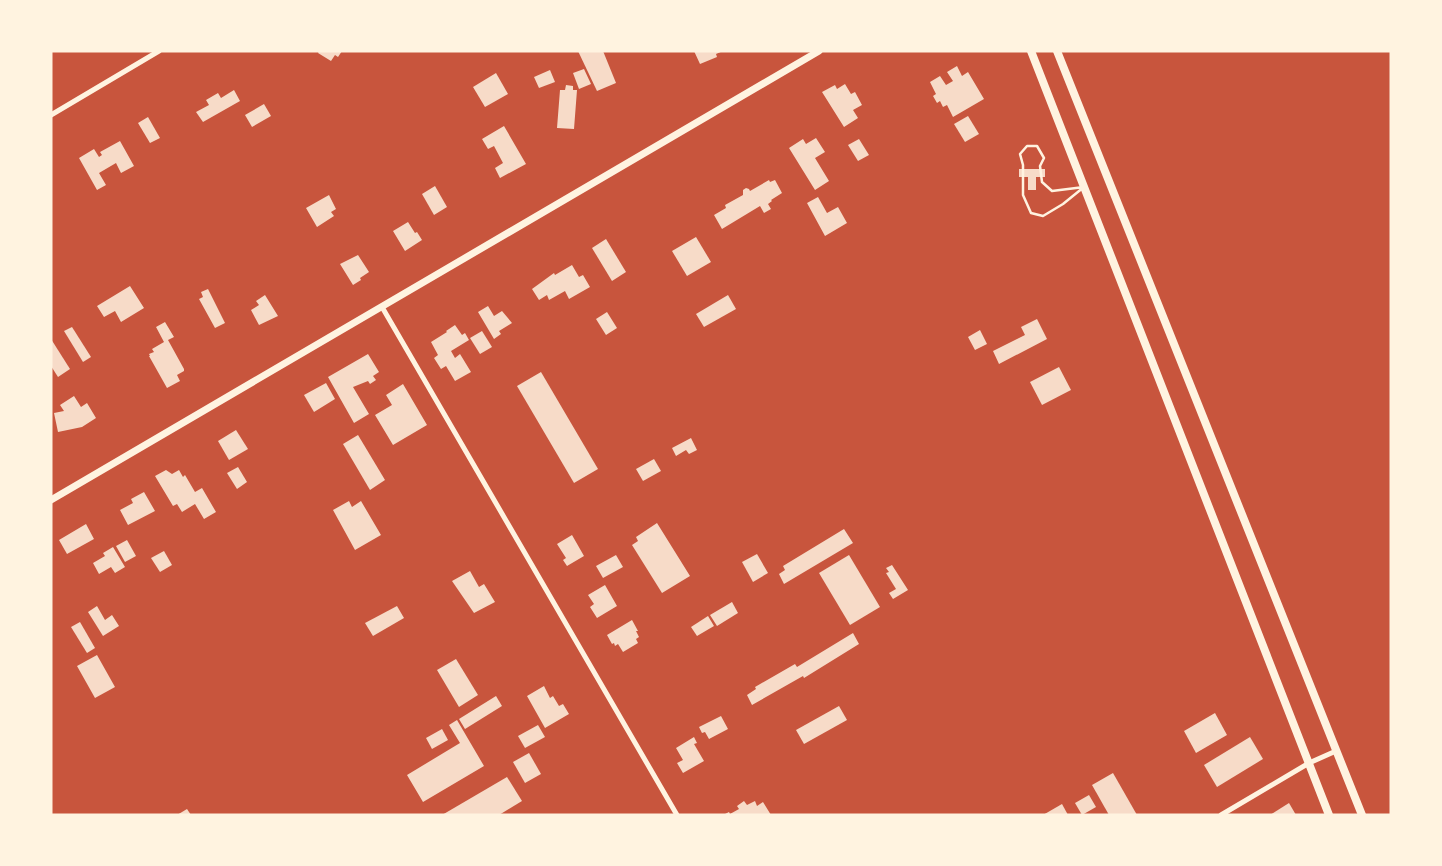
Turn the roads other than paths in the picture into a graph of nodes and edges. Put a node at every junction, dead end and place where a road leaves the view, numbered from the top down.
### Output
1 (160, 51) edge
2 (819, 51) edge
3 (1031, 51) edge
4 (1057, 51) edge
5 (51, 115) edge
6 (1084, 188) junction
7 (382, 307) junction
8 (51, 500) edge
9 (1336, 751) junction
10 (1309, 763) junction
11 (677, 815) edge
12 (1221, 815) edge
13 (1329, 815) edge
14 (1362, 815) edge

1 - 5 street
2 - 7 street
3 - 6 main road
4 - 9 main road
6 - 6 lane
6 - 10 main road
7 - 8 street
7 - 11 street
9 - 10 street
9 - 14 main road
10 - 12 street
10 - 13 main road

